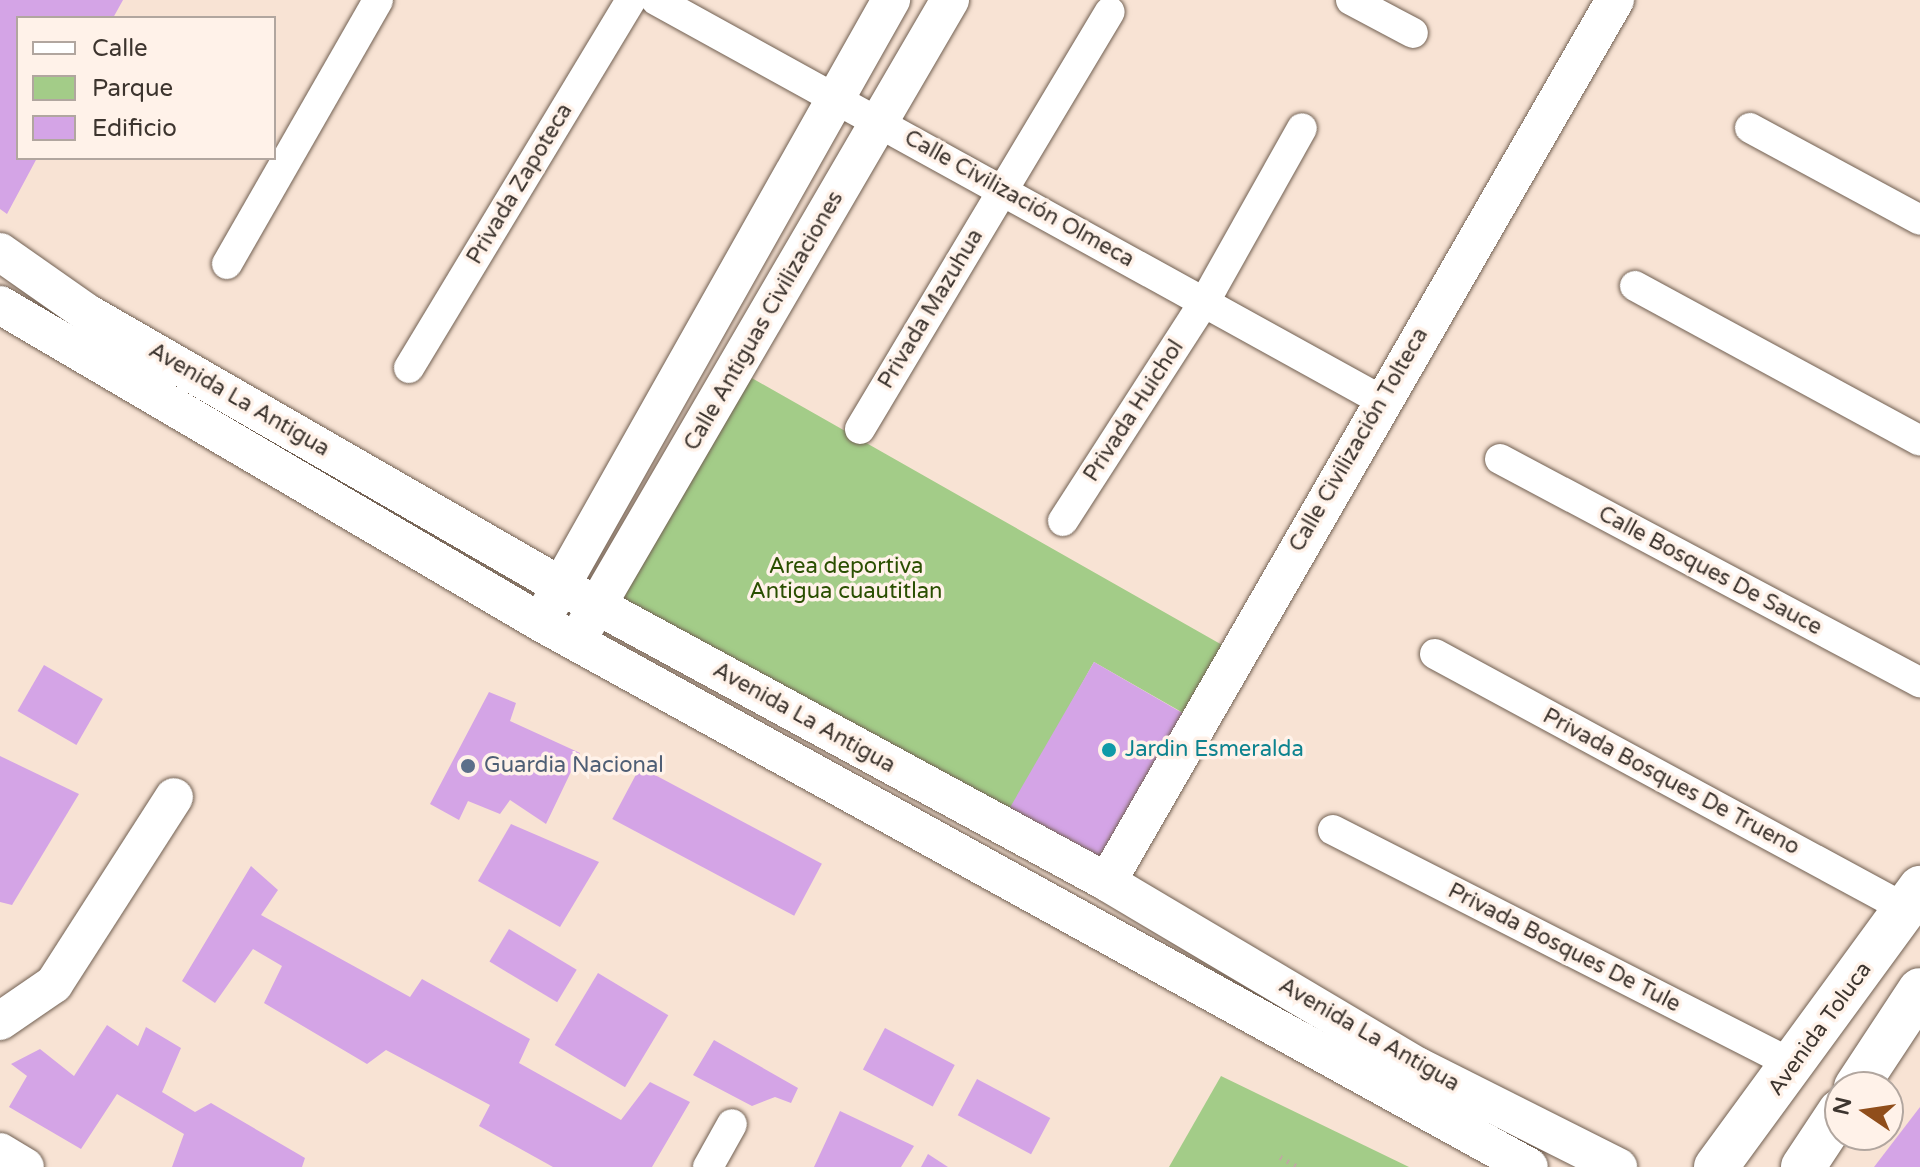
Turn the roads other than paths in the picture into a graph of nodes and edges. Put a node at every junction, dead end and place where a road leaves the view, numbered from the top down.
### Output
1 (378, 0) edge
2 (631, 0) edge
3 (656, 0) edge
4 (891, 0) edge
5 (950, 0) edge
6 (1351, 0) edge
7 (1615, 0) edge
8 (1110, 12) dead end
9 (1413, 33) dead end
10 (837, 100) junction
11 (880, 123) junction
12 (1302, 128) dead end
13 (1750, 128) dead end
14 (1002, 190) junction
15 (1920, 220) edge
16 (0, 252) edge
17 (227, 264) dead end
18 (1635, 286) dead end
19 (1205, 301) junction
20 (0, 305) edge
21 (409, 368) dead end
22 (1381, 400) junction
23 (860, 429) dead end
24 (1920, 441) edge
25 (1500, 459) dead end
26 (1063, 521) dead end
27 (561, 586) junction
28 (598, 606) junction
29 (540, 622) junction
30 (576, 641) junction
31 (1435, 654) dead end
32 (1920, 682) edge
33 (174, 797) dead end
34 (1333, 830) dead end
35 (1107, 882) junction
36 (1913, 899) edge
37 (1920, 990) edge
38 (0, 1021) edge
39 (1796, 1066) junction
40 (1867, 1071) edge
41 (732, 1124) dead end
42 (1824, 1135) edge
43 (0, 1152) edge
44 (25, 1167) edge
45 (708, 1167) edge
46 (1529, 1167) edge
47 (1618, 1167) edge
48 (1716, 1167) edge
49 (1803, 1167) edge

1 - 17 street
2 - 21 street, Privada Zapoteca
3 - 10 street, Calle Civilización Olmeca
4 - 10 street, Calle Antiguas Civilizaciones
5 - 11 street, Calle Antiguas Civilizaciones
6 - 9 street
7 - 22 street, Calle Civilización Tolteca
8 - 14 street, Privada Mazuhua
10 - 11 street, Calle Civilización Olmeca
10 - 27 street, Calle Antiguas Civilizaciones
11 - 14 street, Calle Civilización Olmeca
11 - 28 street, Calle Antiguas Civilizaciones
12 - 19 street, Privada Huichol
13 - 15 street
14 - 19 street, Calle Civilización Olmeca
14 - 23 street, Privada Mazuhua
16 - 27 street, Avenida La Antigua
18 - 24 street
19 - 22 street, Calle Civilización Olmeca
19 - 26 street, Privada Huichol
20 - 29 street, Avenida La Antigua
22 - 35 street, Calle Civilización Tolteca
25 - 32 street, Calle Bosques De Sauce
27 - 28 street, Avenida La Antigua
27 - 29 street, Calle Antiguas Civilizaciones
28 - 30 street, Calle Antiguas Civilizaciones
28 - 35 street, Avenida La Antigua
29 - 30 street, Avenida La Antigua
30 - 46 street, Avenida La Antigua
31 - 36 street, Privada Bosques De Trueno
33 - 38 street
34 - 39 street, Privada Bosques De Tule
35 - 47 street, Avenida La Antigua
36 - 39 main road, Avenida Toluca
37 - 40 main road
39 - 48 main road, Avenida Toluca
41 - 45 street
42 - 49 main road
43 - 44 street

